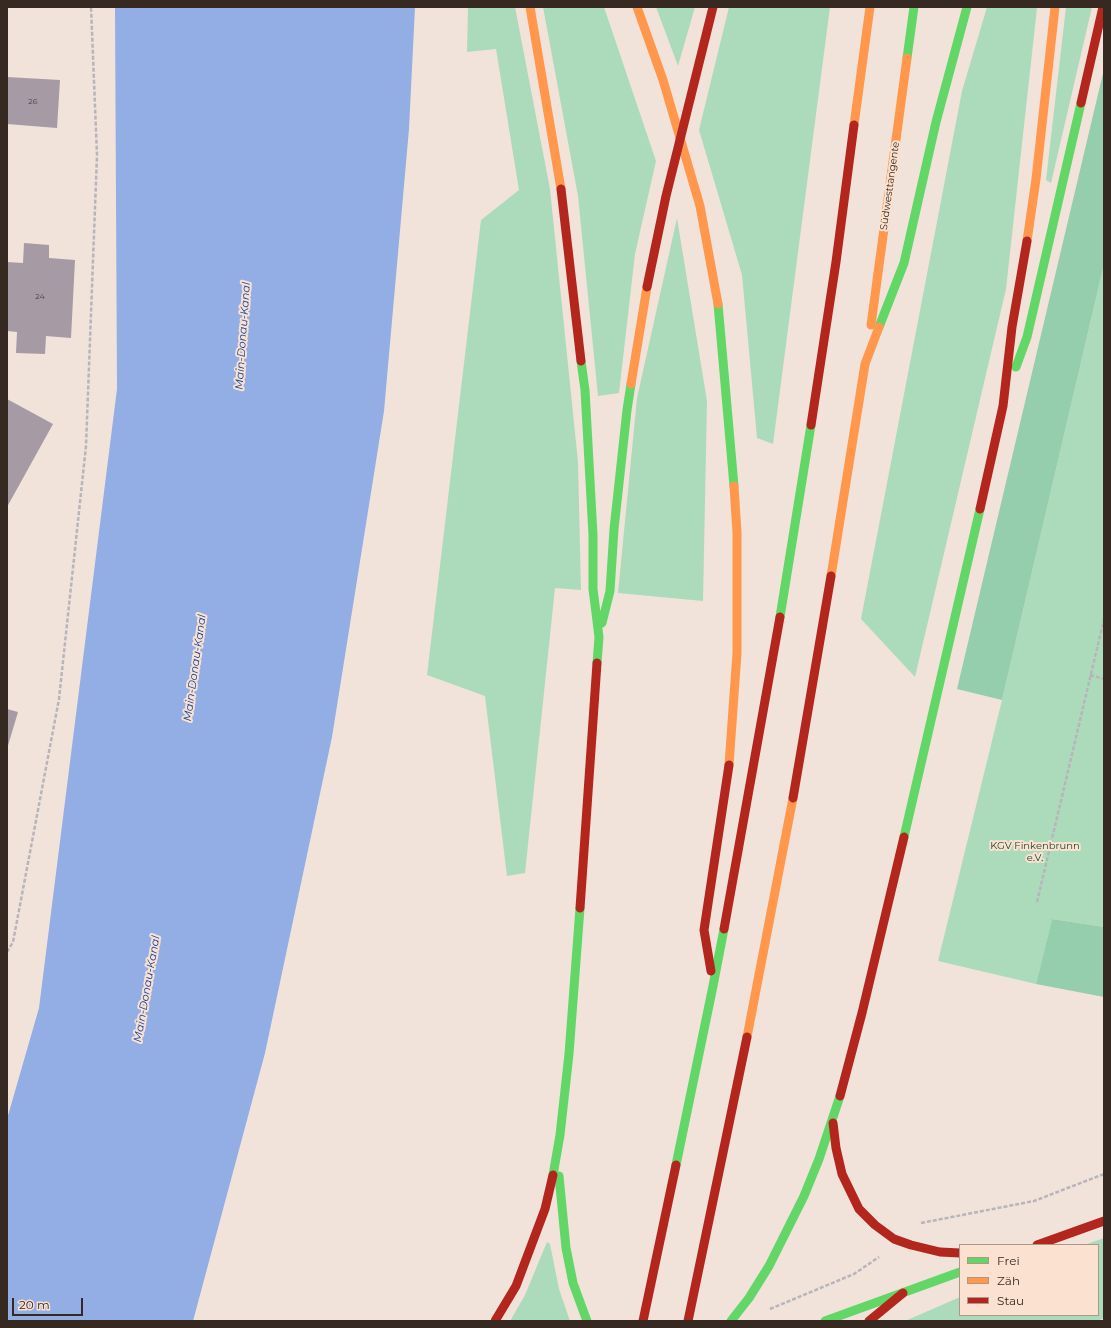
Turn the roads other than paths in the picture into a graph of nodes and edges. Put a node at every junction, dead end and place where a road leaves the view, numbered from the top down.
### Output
1 (530, 7) edge
2 (637, 7) edge
3 (713, 7) edge
4 (870, 7) edge
5 (914, 7) edge
6 (967, 7) edge
7 (1055, 7) edge
8 (1103, 7) edge
9 (865, 364) junction
10 (1003, 406) junction
11 (599, 637) junction
12 (713, 986) junction
13 (832, 1120) junction
14 (557, 1157) junction
15 (1104, 1221) edge
16 (1040, 1244) edge
17 (959, 1253) edge
18 (959, 1272) edge
19 (903, 1293) junction
20 (495, 1321) edge
21 (586, 1321) edge
22 (643, 1321) edge
23 (688, 1321) edge
24 (731, 1321) edge
25 (825, 1321) edge
26 (869, 1321) edge

1 - 11 main road
2 - 12 main road
3 - 11 main road, bridge
4 - 12 main road
5 - 9 main road, Südwesttangente
6 - 9 main road
7 - 10 main road
8 - 10 main road
9 - 23 main road
10 - 13 main road
11 - 14 main road
12 - 22 main road
13 - 17 main road
13 - 24 main road
14 - 20 main road
14 - 21 main road
15 - 16 main road
18 - 19 main road
19 - 25 main road
19 - 26 main road

